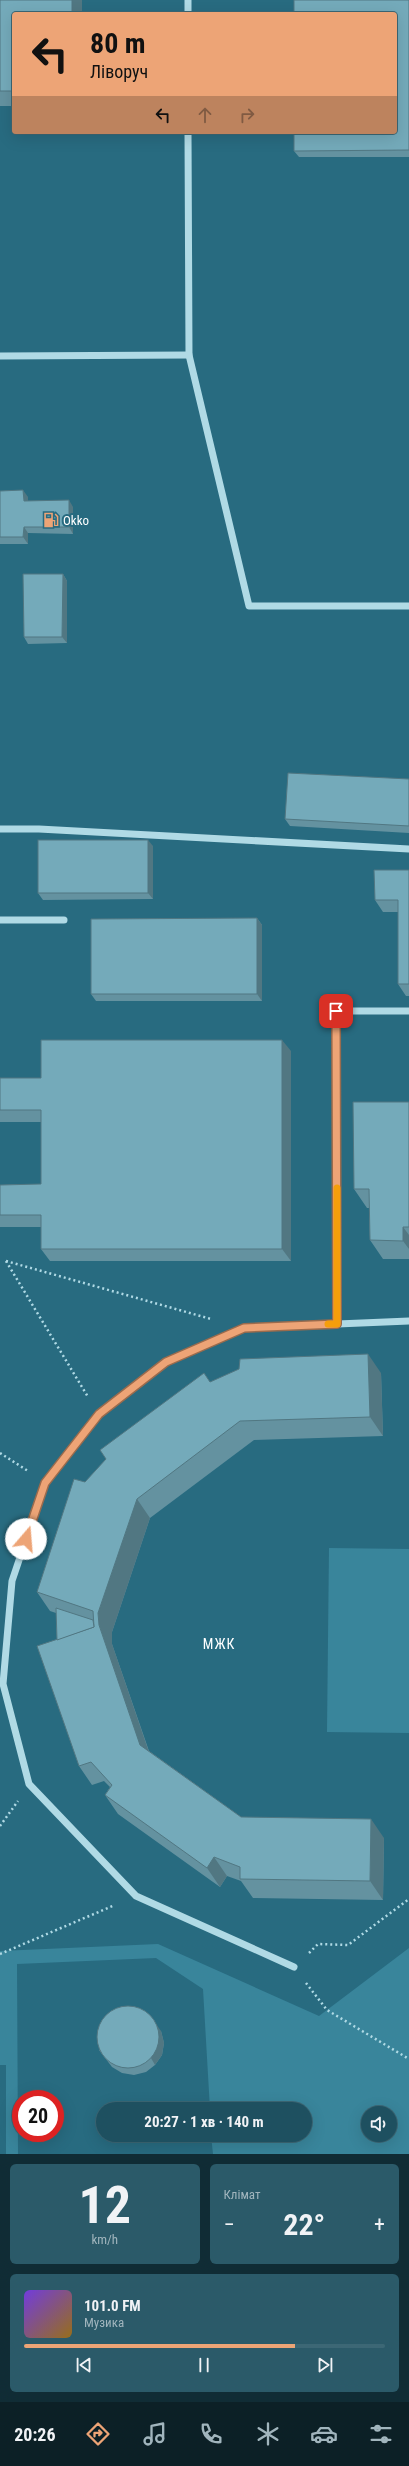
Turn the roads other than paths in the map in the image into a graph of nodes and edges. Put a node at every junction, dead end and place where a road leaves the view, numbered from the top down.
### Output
1 (188, 0) edge
2 (188, 12) edge
3 (188, 134) edge
4 (189, 355) junction
5 (0, 356) edge
6 (409, 606) edge
7 (0, 828) edge
8 (409, 849) edge
9 (0, 920) edge
10 (64, 920) dead end
11 (409, 1011) edge
12 (409, 1321) edge
13 (337, 1324) junction
14 (2, 1684) edge
15 (294, 1967) road end

1 - 2 lane
3 - 4 lane
4 - 5 lane
4 - 6 lane
7 - 8 lane
9 - 10 lane
11 - 13 lane
12 - 13 lane
13 - 14 lane
14 - 15 lane

